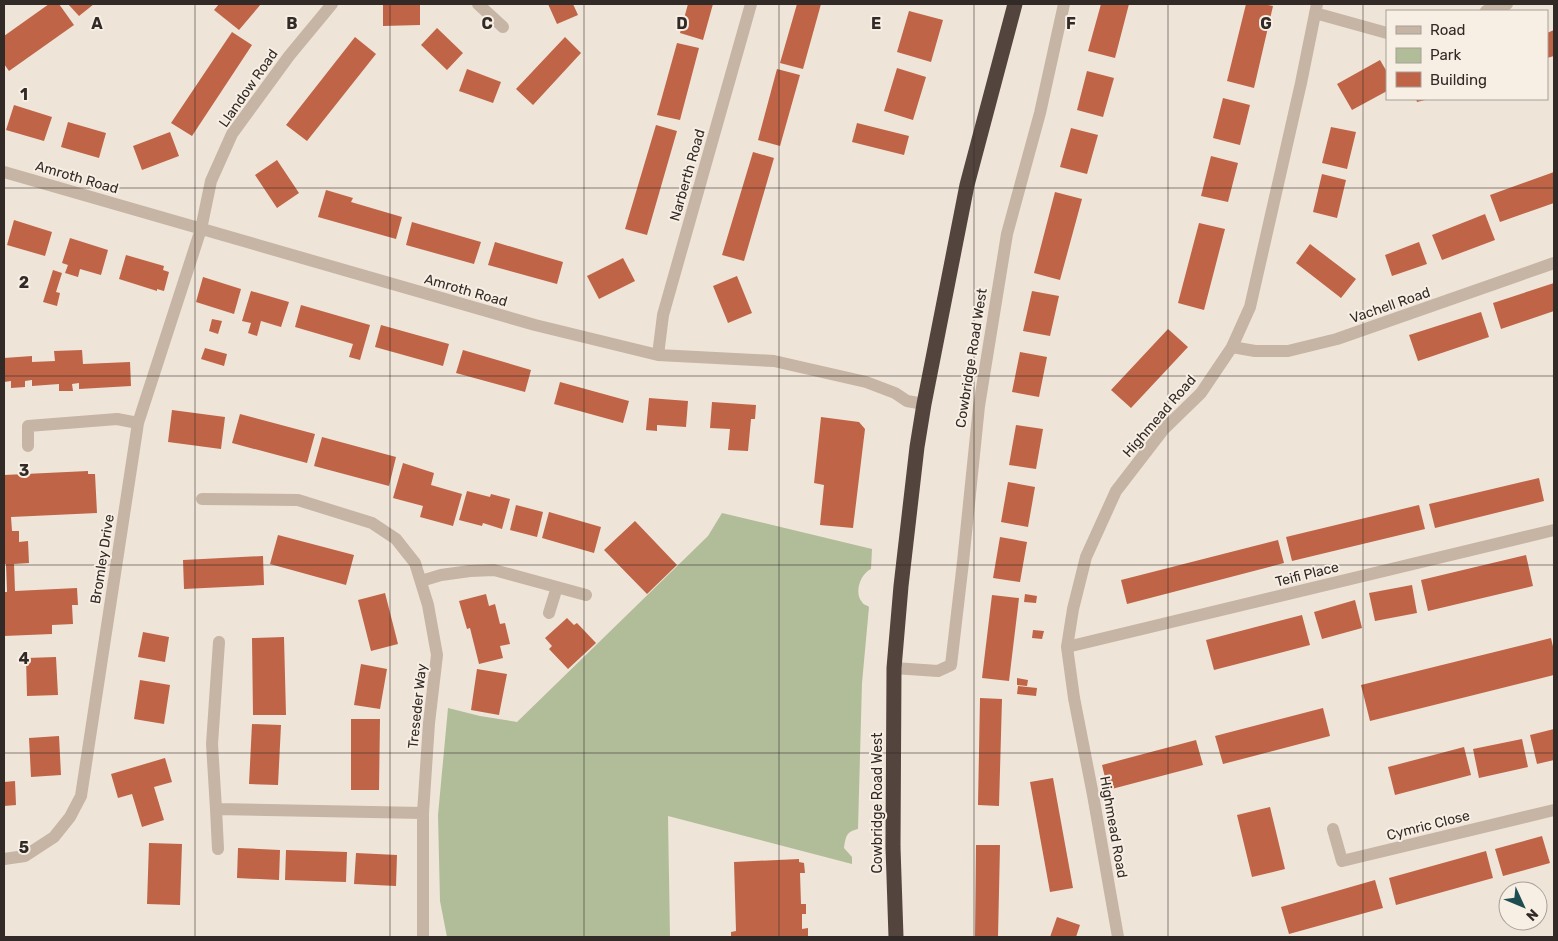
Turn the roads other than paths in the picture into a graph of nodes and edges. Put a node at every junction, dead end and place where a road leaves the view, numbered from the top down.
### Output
1 (332, 4) edge
2 (478, 4) edge
3 (751, 4) edge
4 (1015, 4) edge
5 (1064, 4) edge
6 (1507, 4) edge
7 (1316, 8) edge
8 (1489, 10) edge
9 (502, 27) dead end
10 (1386, 33) edge
11 (4, 172) edge
12 (201, 229) junction
13 (1554, 263) edge
14 (1232, 347) junction
15 (658, 355) junction
16 (924, 404) junction
17 (138, 423) junction
18 (28, 446) dead end
19 (202, 499) dead end
20 (1554, 530) edge
21 (421, 581) junction
22 (557, 587) junction
23 (586, 595) dead end
24 (549, 613) dead end
25 (219, 642) dead end
26 (1067, 647) junction
27 (894, 668) junction
28 (216, 809) junction
29 (1554, 810) edge
30 (423, 813) junction
31 (1333, 829) dead end
32 (218, 849) dead end
33 (4, 859) edge
34 (422, 937) edge
35 (896, 937) edge
36 (1118, 937) edge

1 - 12 street, Llandow Road
2 - 9 street
3 - 15 street, Narberth Road
4 - 16 highway, Cowbridge Road West
5 - 27 street, Cowbridge Road West
6 - 8 street
7 - 10 street
7 - 14 street, Highmead Road
11 - 12 street, Amroth Road
12 - 15 street, Amroth Road
12 - 17 street, Bromley Drive
13 - 14 street, Vachell Road
14 - 26 street, Highmead Road
15 - 16 street, Amroth Road
16 - 27 highway, Cowbridge Road West
17 - 18 street
17 - 33 street, Bromley Drive
19 - 21 street, Treseder Way
20 - 26 street, Teifi Place
21 - 22 street
21 - 30 street, Treseder Way
22 - 23 street
22 - 24 street
25 - 28 street
26 - 36 street, Highmead Road
27 - 35 highway, Cowbridge Road West
28 - 30 street
28 - 32 street
29 - 31 street, Cymric Close
30 - 34 street, Treseder Way

